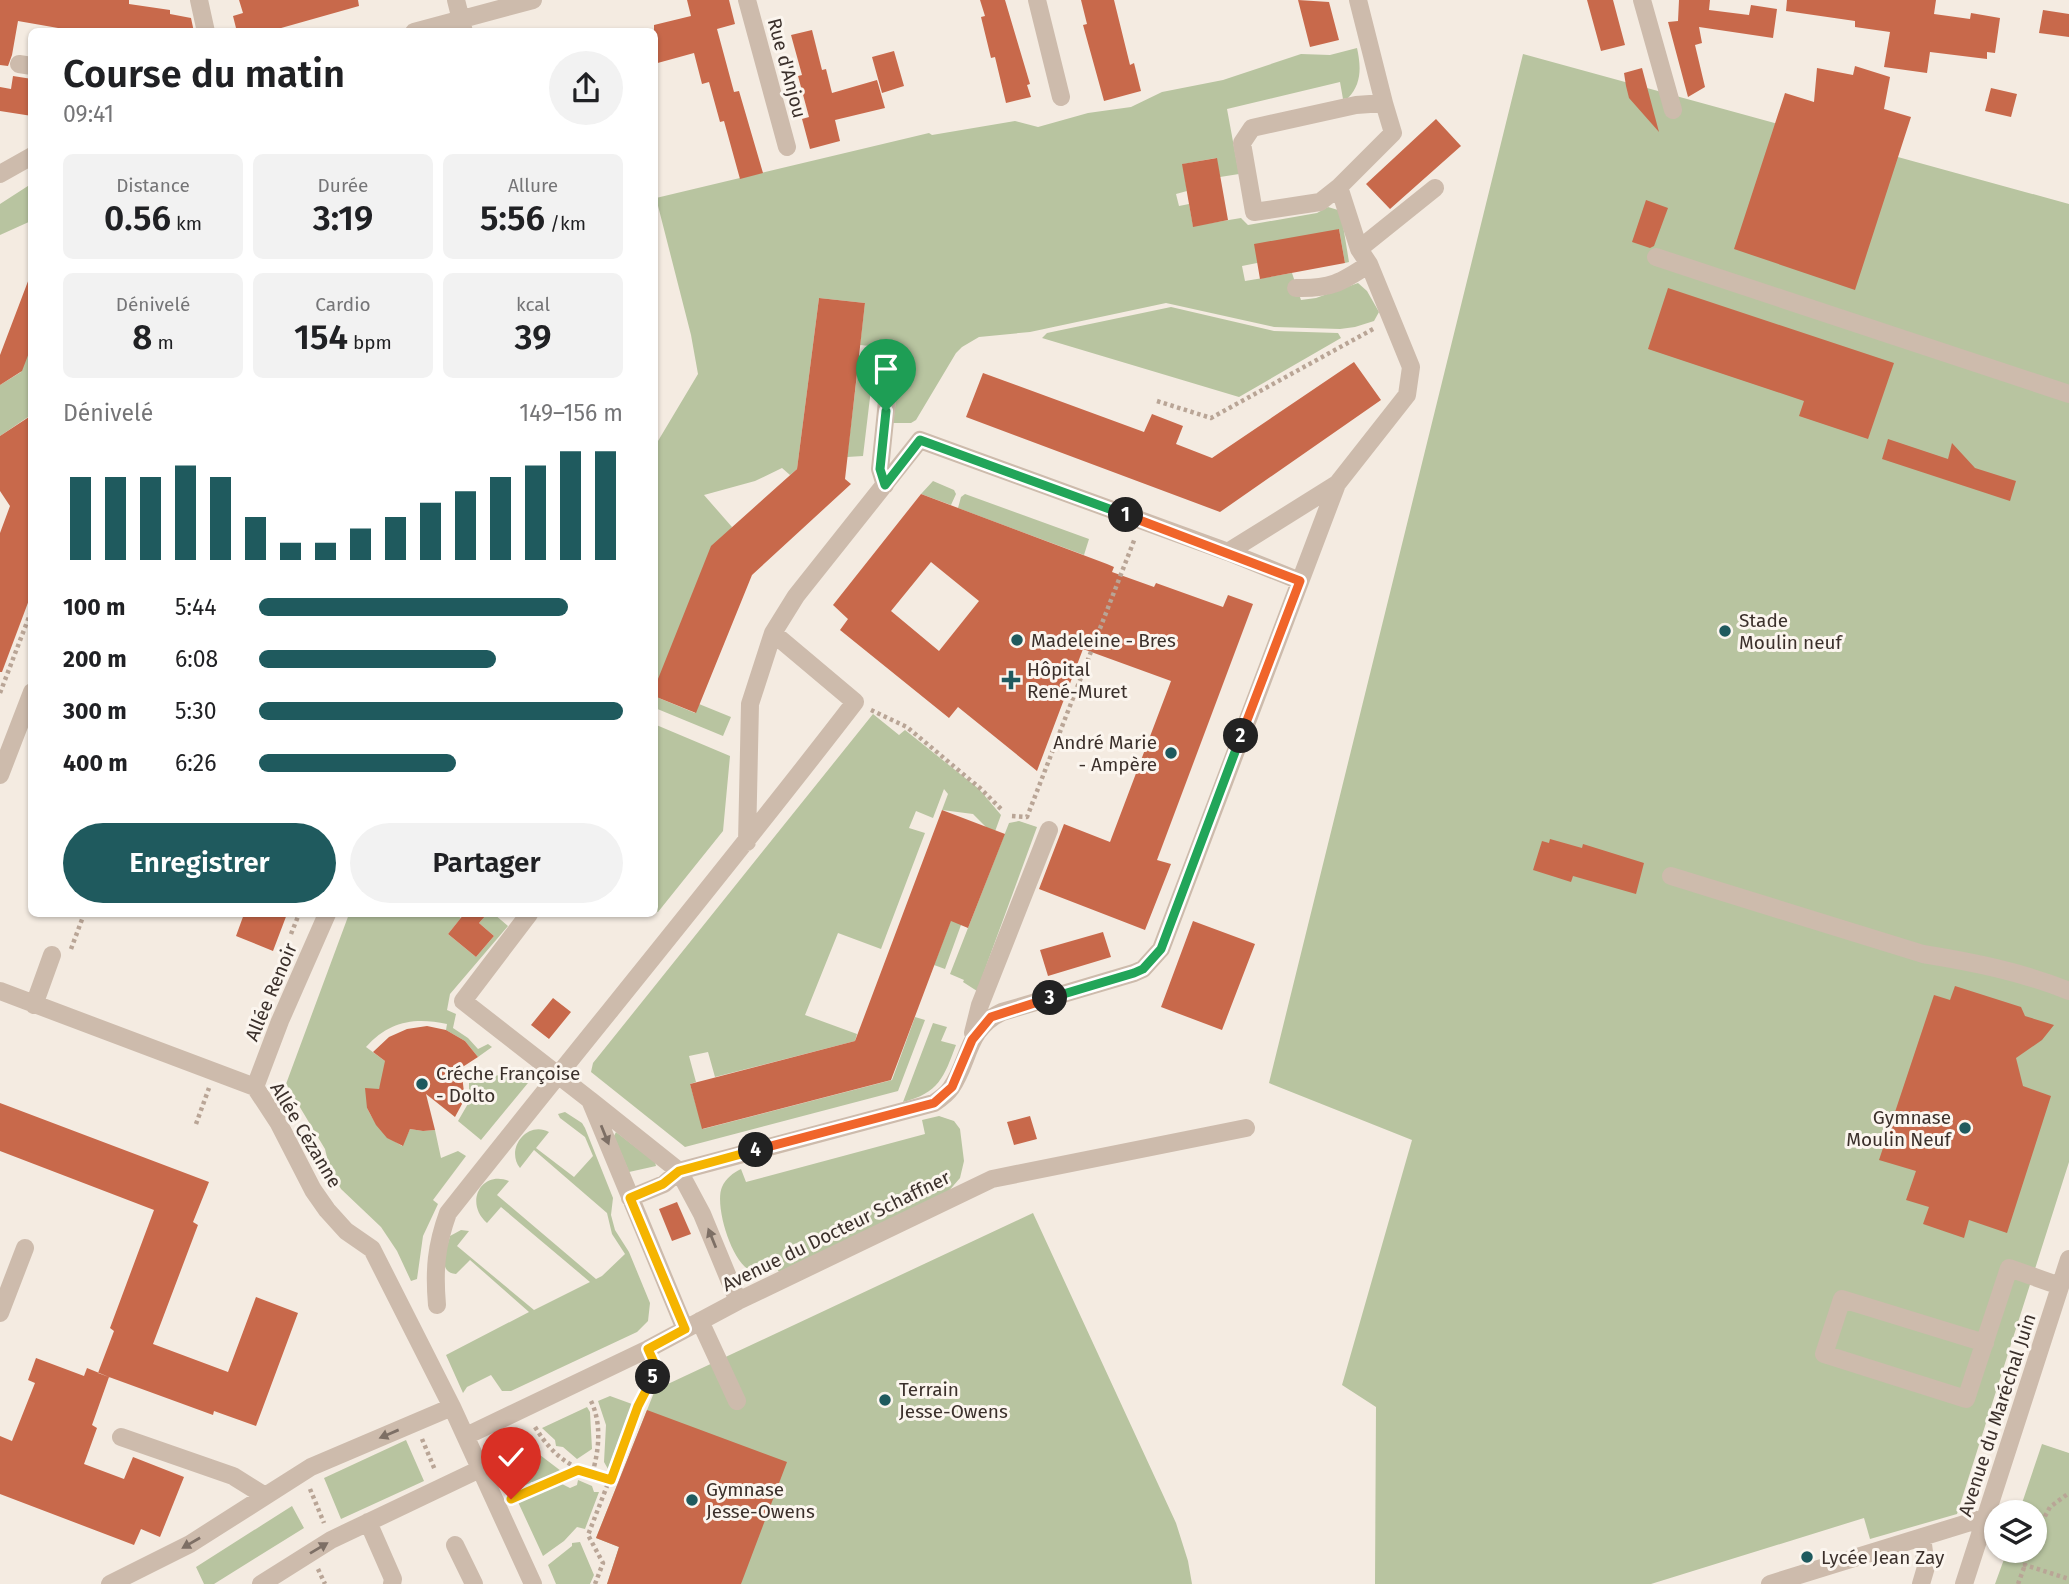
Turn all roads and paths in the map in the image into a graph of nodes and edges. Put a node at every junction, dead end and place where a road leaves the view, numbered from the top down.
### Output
1 (199, 0) edge
2 (456, 0) edge
3 (533, 0) edge
4 (747, 0) edge
5 (1037, 0) edge
6 (1358, 0) edge
7 (1642, 0) edge
8 (463, 25) edge
9 (205, 28) edge
10 (442, 28) edge
11 (1061, 97) dead end
12 (1384, 103) junction
13 (1672, 110) dead end
14 (787, 147) dead end
15 (28, 158) edge
16 (0, 174) edge
17 (1339, 187) junction
18 (1435, 188) dead end
19 (1364, 257) junction
20 (1656, 257) dead end
21 (1296, 288) dead end
22 (1392, 319) junction
23 (892, 352) dead end
24 (2069, 394) edge
25 (1157, 401) dead end
26 (1337, 484) junction
27 (885, 485) junction
28 (1142, 521) junction
29 (1228, 552) junction
30 (1300, 581) junction
31 (28, 620) edge
32 (773, 633) junction
33 (0, 693) edge
34 (28, 699) edge
35 (855, 702) junction
36 (7, 734) edge
37 (0, 775) edge
38 (1003, 811) dead end
39 (1012, 817) dead end
40 (1049, 830) dead end
41 (747, 842) junction
42 (1671, 876) dead end
43 (298, 917) edge
44 (326, 917) edge
45 (527, 917) edge
46 (291, 934) dead end
47 (52, 955) dead end
48 (0, 991) edge
49 (2069, 991) edge
50 (34, 1005) junction
51 (972, 1040) junction
52 (216, 1071) junction
53 (558, 1074) junction
54 (256, 1087) junction
55 (590, 1100) junction
56 (196, 1124) dead end
57 (1246, 1128) dead end
58 (679, 1171) junction
59 (630, 1198) junction
60 (26, 1248) dead end
61 (2069, 1259) edge
62 (2060, 1286) junction
63 (738, 1301) junction
64 (437, 1305) dead end
65 (0, 1313) edge
66 (693, 1325) junction
67 (1985, 1343) junction
68 (648, 1349) junction
69 (591, 1401) dead end
70 (737, 1401) dead end
71 (452, 1407) junction
72 (415, 1423) junction
73 (535, 1427) dead end
74 (466, 1436) junction
75 (121, 1437) dead end
76 (480, 1469) junction
77 (578, 1470) junction
78 (302, 1472) junction
79 (592, 1474) junction
80 (611, 1480) junction
81 (442, 1487) junction
82 (2069, 1493) edge
83 (265, 1496) junction
84 (511, 1499) dead end
85 (1992, 1500) edge
86 (2047, 1513) edge
87 (1984, 1518) edge
88 (368, 1522) junction
89 (1984, 1526) edge
90 (1922, 1537) junction
91 (331, 1540) junction
92 (455, 1545) dead end
93 (2025, 1565) joint
94 (2057, 1575) junction
95 (2069, 1579) edge
96 (110, 1584) edge
97 (261, 1584) edge
98 (392, 1584) edge
99 (474, 1584) edge
100 (533, 1584) edge
101 (595, 1584) edge
102 (1770, 1584) edge
103 (1921, 1584) edge
104 (1964, 1584) edge
105 (2018, 1584) edge
106 (2054, 1584) edge

1 - 9 street
2 - 8 street
3 - 8 street
4 - 14 street, Rue d'Anjou
5 - 11 street
6 - 12 street
7 - 13 street
8 - 10 street
12 - 17 street
12 - 17 street
15 - 16 street
17 - 19 street
18 - 19 street
19 - 21 street
19 - 22 street
20 - 24 street
22 - 25 path
22 - 26 street
23 - 27 street
26 - 29 street
26 - 30 street
27 - 28 street
27 - 32 street
28 - 29 street
28 - 39 path
29 - 30 street
30 - 51 street
31 - 33 path
32 - 35 street
32 - 41 street
34 - 36 street
35 - 38 path
35 - 41 street
36 - 37 street
40 - 51 street
41 - 53 street
42 - 49 street
43 - 46 path
44 - 54 street, Allée Renoir
45 - 53 street
47 - 50 street
48 - 50 street, Allée Cézanne
50 - 52 street, Allée Cézanne
51 - 58 street
52 - 54 street, Allée Cézanne
52 - 56 path
53 - 55 street
53 - 64 street
54 - 71 street, Allée Cézanne
55 - 58 street
55 -> 59 street
57 - 63 street, Avenue du Docteur Schaffner
58 - 59 street
63 -> 58 street
59 - 66 street
60 - 65 street
61 - 62 street, Avenue du Maréchal Juin
62 - 67 street
62 - 85 street, Avenue du Maréchal Juin
63 - 66 street, Avenue du Docteur Schaffner
66 - 68 street, Avenue du Docteur Schaffner
66 - 70 street
67 - 67 street
68 - 74 street, Avenue du Docteur Schaffner
68 - 80 path
69 - 79 path
71 - 72 street
71 - 74 street, Allée Cézanne
72 -> 78 street
72 - 81 path
73 - 77 path
74 - 76 street, Allée Cézanne
75 - 83 street
76 - 81 street
76 - 100 street, Allée Cézanne
77 - 79 path
77 - 84 path
78 - 83 street
78 - 91 path
79 - 80 path
80 - 101 path
81 - 88 street
82 - 86 path
83 -> 96 street
87 - 90 street
88 - 91 street
88 - 98 street
89 - 104 street, Avenue du Maréchal Juin
90 - 102 street
90 - 103 street
97 -> 91 street
92 - 99 street
93 - 94 path
93 - 105 path
94 - 95 path
94 - 106 path

